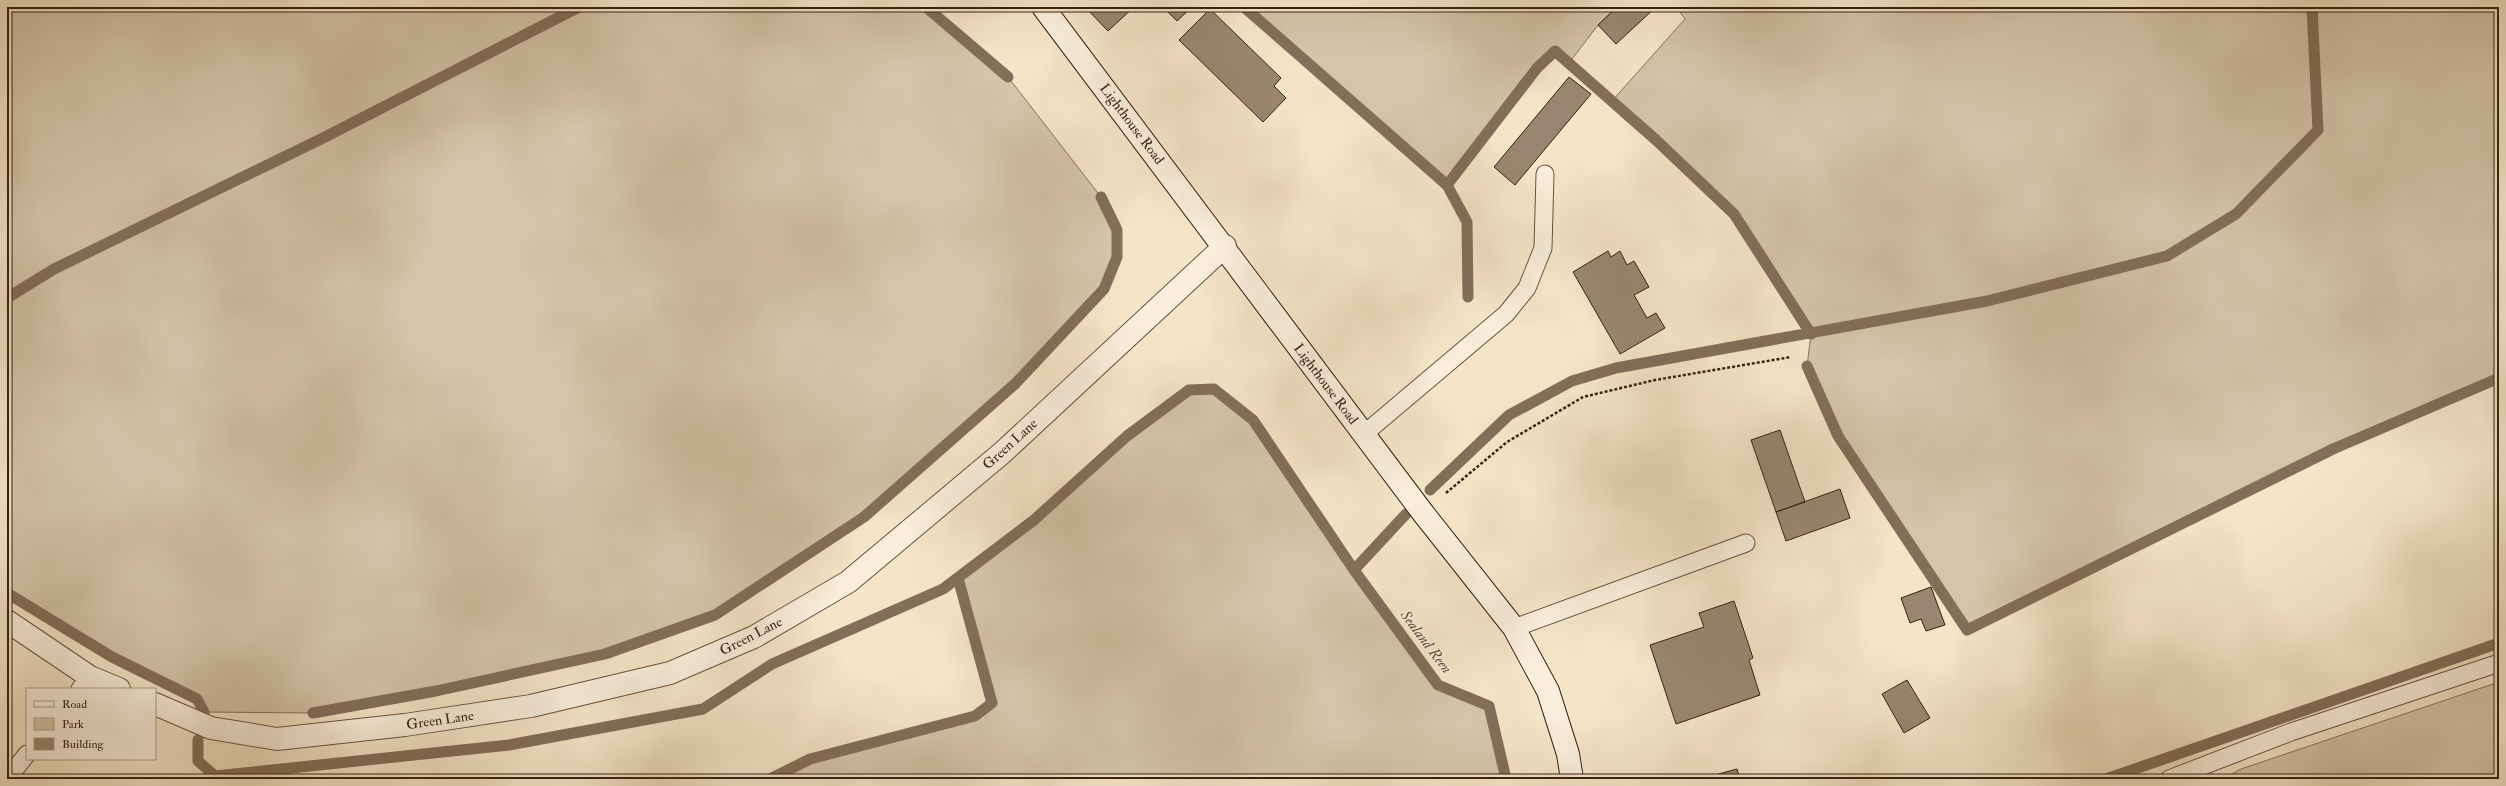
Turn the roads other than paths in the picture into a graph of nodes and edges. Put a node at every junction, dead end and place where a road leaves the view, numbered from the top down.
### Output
1 (1043, 7) edge
2 (1545, 174) dead end
3 (1225, 246) junction
4 (1364, 434) junction
5 (1746, 543) dead end
6 (7, 621) edge
7 (1514, 628) junction
8 (2499, 663) edge
9 (85, 683) edge
10 (112, 688) edge
11 (156, 704) edge
12 (26, 755) edge
13 (7, 779) edge
14 (1572, 779) edge
15 (2169, 779) edge

1 - 3 street, Lighthouse Road
2 - 4 lane
3 - 4 street, Lighthouse Road
3 - 11 street, Green Lane
4 - 7 street, Lighthouse Road
5 - 7 lane
6 - 9 street
7 - 14 street, Lighthouse Road
8 - 15 lane
9 - 10 street
12 - 13 lane

